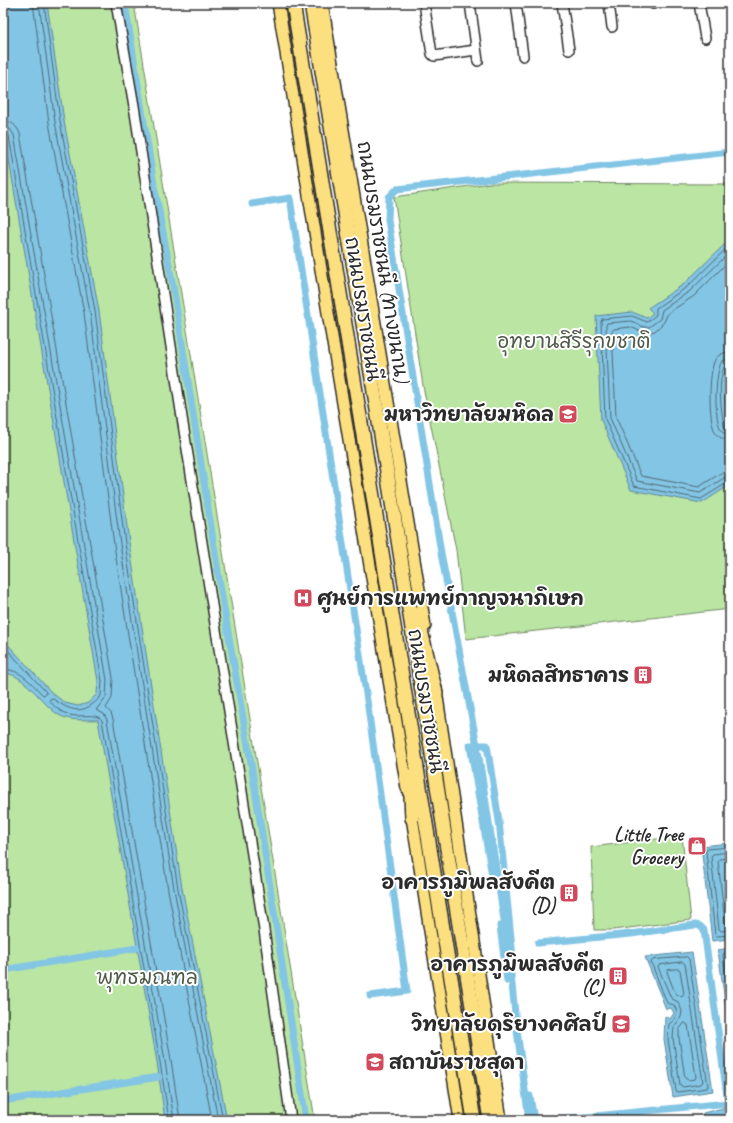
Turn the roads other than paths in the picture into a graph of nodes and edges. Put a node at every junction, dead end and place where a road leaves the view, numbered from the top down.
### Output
1 (116, 3) edge
2 (278, 3) edge
3 (293, 3) edge
4 (311, 3) edge
5 (322, 3) edge
6 (424, 3) edge
7 (470, 3) edge
8 (516, 3) edge
9 (562, 3) edge
10 (609, 3) edge
11 (699, 3) edge
12 (612, 27) dead end
13 (705, 38) dead end
14 (476, 50) junction
15 (569, 50) dead end
16 (523, 56) dead end
17 (478, 61) dead end
18 (394, 516) junction
19 (403, 682) junction
20 (436, 693) junction
21 (412, 818) junction
22 (494, 1079) junction
23 (291, 1120) edge
24 (460, 1120) edge
25 (474, 1120) edge
26 (490, 1120) edge
27 (495, 1120) edge
28 (501, 1120) edge

1 - 23 street
2 - 21 main road
3 - 19 highway, ถนนบรมราชชนนี
4 - 18 highway, ถนนบรมราชชนนี
5 - 20 main road, ถนนบรมราชชนนี (ทางขนาน)
6 - 14 street
7 - 14 street
8 - 16 street
9 - 15 street
10 - 12 street
11 - 13 street
14 - 17 street
18 - 20 highway
18 - 26 highway, ถนนบรมราชชนนี
19 - 21 highway
19 - 25 highway, ถนนบรมราชชนนี
20 - 22 main road, ถนนบรมราชชนนี (ทางขนาน)
21 - 24 main road
22 - 27 highway
22 - 28 main road, ถนนบรมราชชนนี (ทางขนาน)

